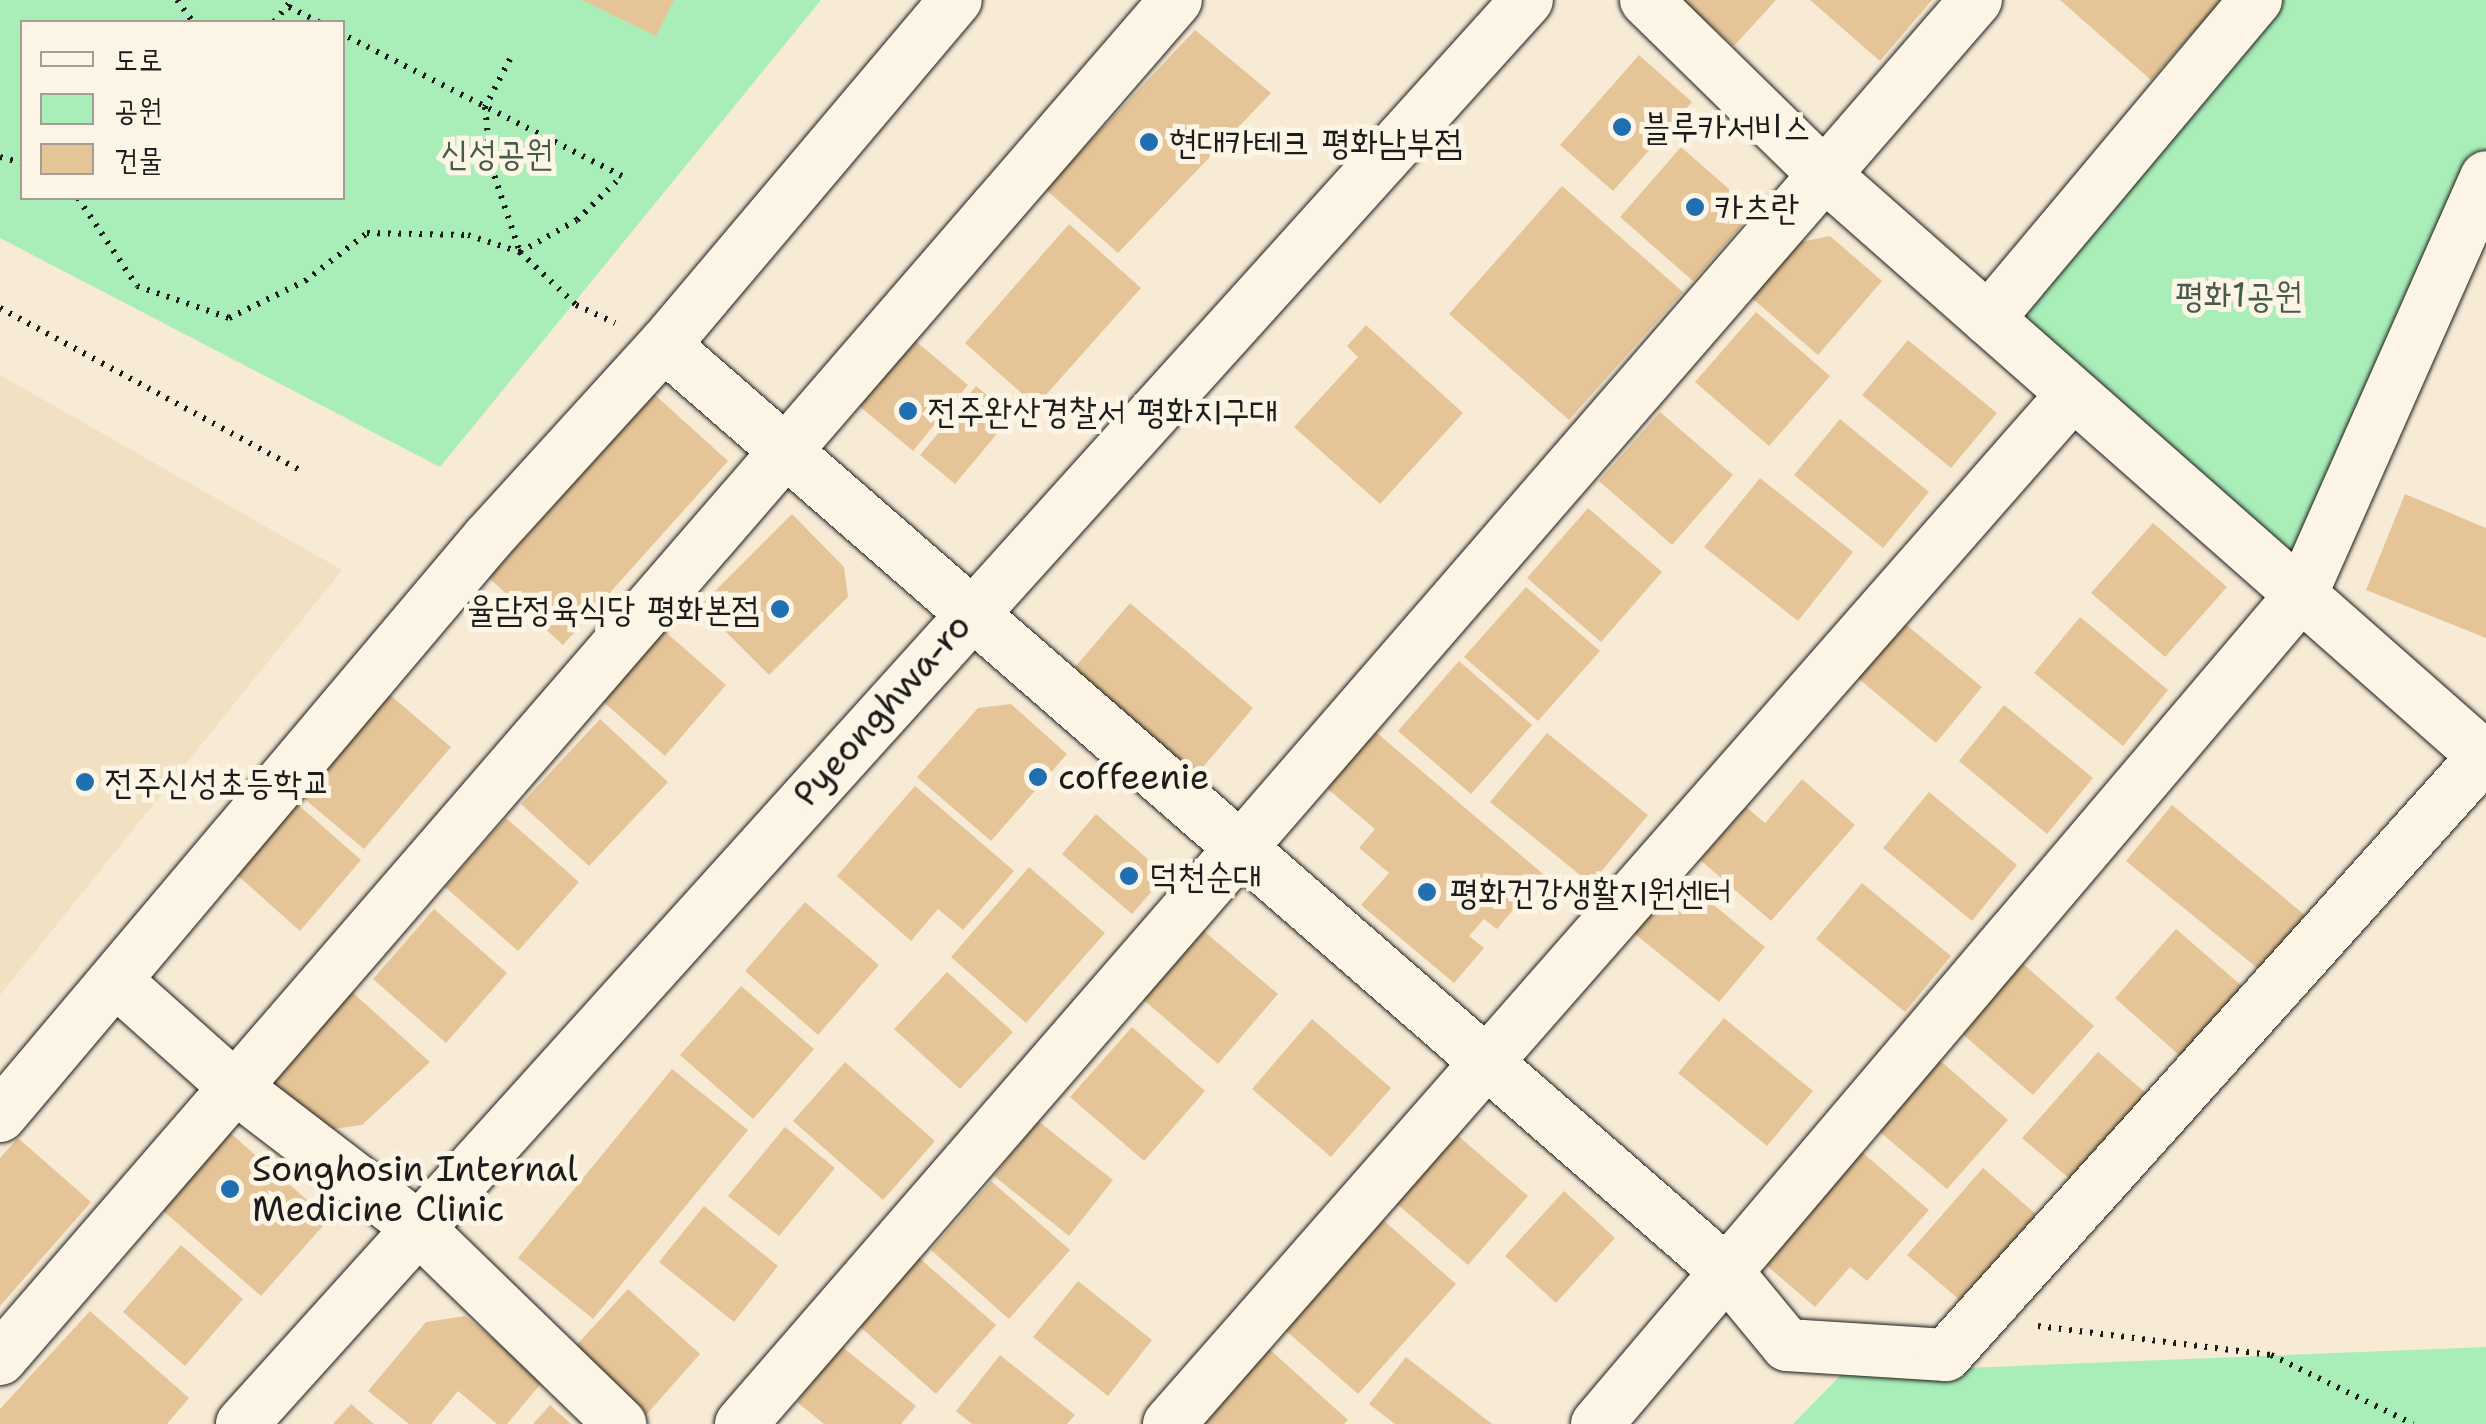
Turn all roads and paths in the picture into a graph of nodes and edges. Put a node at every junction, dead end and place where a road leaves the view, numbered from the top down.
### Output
1 (176, 0) edge
2 (956, 0) edge
3 (1176, 0) edge
4 (1527, 0) edge
5 (1646, 0) edge
6 (1976, 0) edge
7 (2256, 0) edge
8 (290, 4) edge
9 (191, 20) edge
10 (316, 20) edge
11 (345, 36) edge
12 (510, 59) dead end
13 (486, 106) junction
14 (1825, 175) junction
15 (2486, 176) edge
16 (79, 200) edge
17 (520, 252) junction
18 (0, 308) edge
19 (1988, 318) junction
20 (664, 345) junction
21 (2073, 394) junction
22 (787, 453) junction
23 (300, 470) dead end
24 (2302, 595) junction
25 (974, 609) junction
26 (2485, 756) edge
27 (1242, 850) junction
28 (116, 980) junction
29 (1488, 1063) junction
30 (235, 1087) junction
31 (0, 1116) edge
32 (416, 1225) junction
33 (1726, 1272) junction
34 (1972, 1326) junction
35 (0, 1359) edge
36 (242, 1424) edge
37 (620, 1424) edge
38 (741, 1424) edge
39 (1168, 1424) edge
40 (1597, 1424) edge
41 (2413, 1424) edge

1 - 9 path
2 - 20 street
3 - 22 street
4 - 25 street, Pyeonghwa-ro
5 - 14 street
6 - 14 street
7 - 19 street
8 - 10 path
11 - 13 path
12 - 13 path
13 - 17 path
13 - 17 path
14 - 19 street
14 - 27 street
15 - 24 street
16 - 17 path
17 - 20 path
18 - 23 path
19 - 21 street
20 - 22 street
20 - 28 street
21 - 24 street
21 - 29 street
22 - 25 street
22 - 30 street
24 - 26 street
24 - 33 street
25 - 27 street
25 - 32 street, Pyeonghwa-ro
26 - 34 street
27 - 29 street
27 - 38 street
28 - 30 street
28 - 31 street
29 - 33 street
29 - 39 street
30 - 32 street
30 - 35 street
32 - 36 street, Pyeonghwa-ro
32 - 37 street
33 - 34 street
33 - 40 street
34 - 41 path

